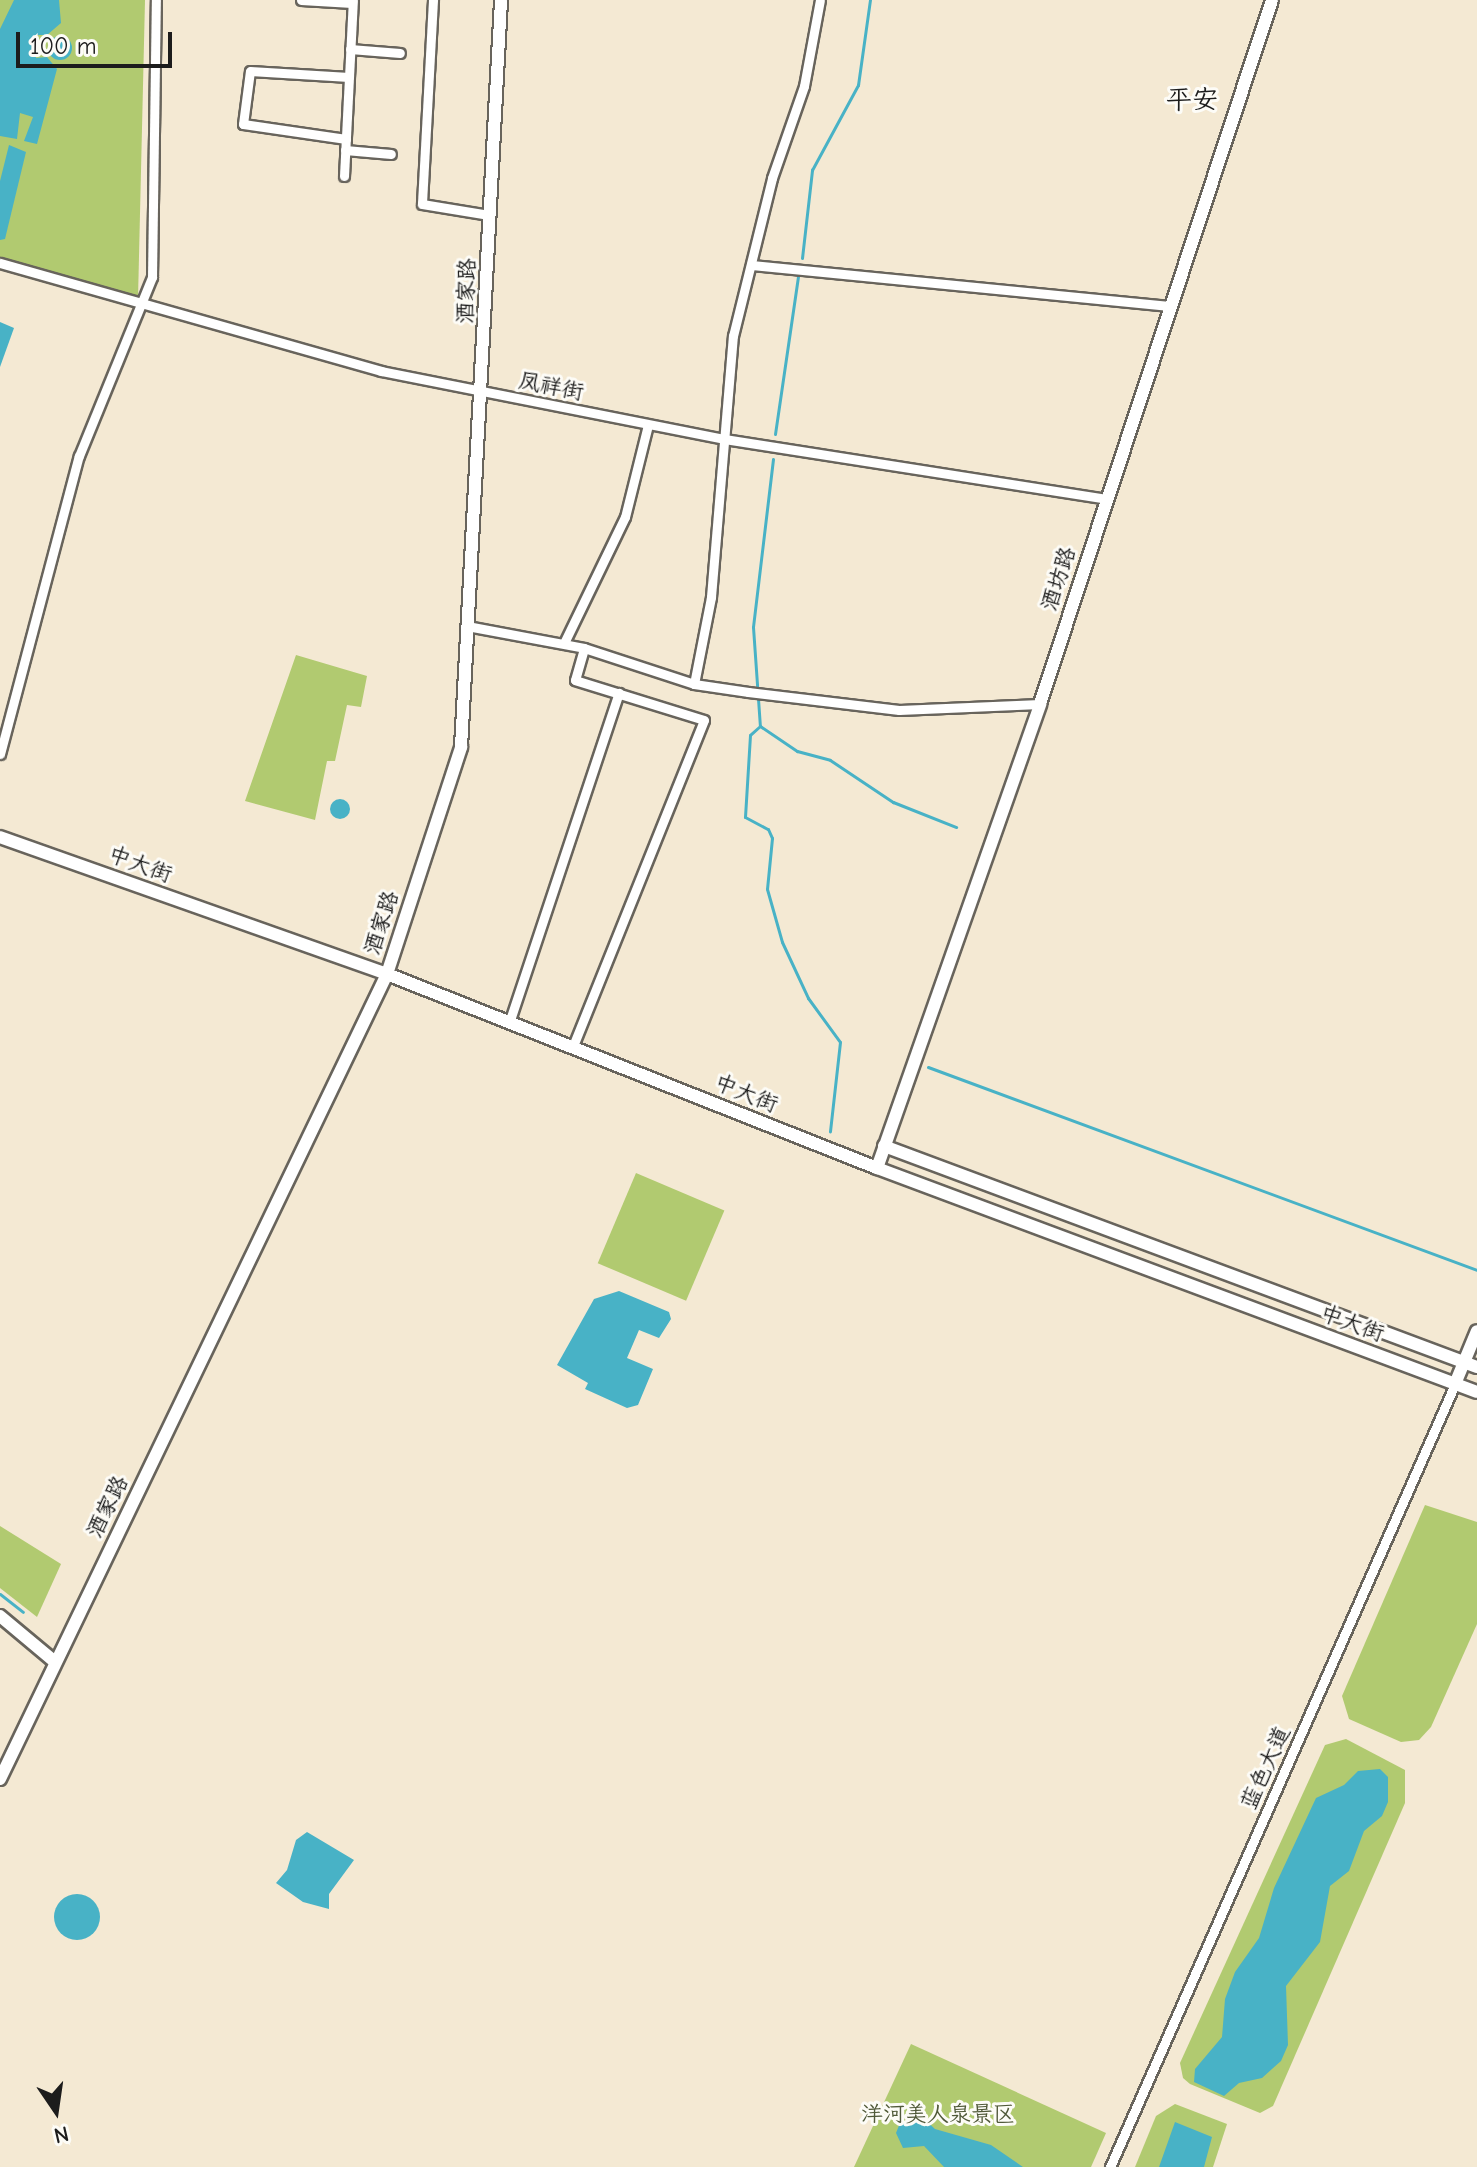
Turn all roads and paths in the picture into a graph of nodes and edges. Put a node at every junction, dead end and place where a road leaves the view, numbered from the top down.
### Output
1 (156, 0) edge
2 (301, 0) edge
3 (433, 0) edge
4 (501, 0) edge
5 (820, 0) edge
6 (1272, 0) edge
7 (352, 1) edge
8 (350, 49) junction
9 (400, 53) dead end
10 (349, 77) junction
11 (346, 139) junction
12 (345, 150) junction
13 (391, 154) dead end
14 (344, 176) dead end
15 (489, 215) junction
16 (0, 263) edge
17 (751, 265) junction
18 (144, 300) junction
19 (1170, 306) junction
20 (483, 392) junction
21 (648, 425) junction
22 (724, 439) junction
23 (1105, 499) junction
24 (467, 626) junction
25 (564, 643) junction
26 (584, 648) junction
27 (694, 684) junction
28 (619, 693) junction
29 (1040, 704) junction
30 (0, 754) edge
31 (0, 837) edge
32 (387, 974) junction
33 (509, 1023) junction
34 (573, 1046) junction
35 (884, 1146) junction
36 (877, 1168) junction
37 (1477, 1331) edge
38 (1464, 1362) junction
39 (1477, 1367) edge
40 (1455, 1384) junction
41 (1477, 1392) edge
42 (0, 1616) edge
43 (55, 1662) junction
44 (0, 1779) edge
45 (1110, 2167) edge

1 - 18 street
2 - 7 street
3 - 15 street
4 - 15 street, 酒家路
5 - 17 street
6 - 19 street, 酒坊路
7 - 8 street
8 - 9 street
8 - 10 street
10 - 11 street
10 - 11 street
11 - 12 street
12 - 13 street
12 - 14 street
15 - 20 street, 酒家路
16 - 18 street, 凤祥街
17 - 19 street
17 - 22 street
18 - 20 street, 凤祥街
18 - 30 street
19 - 23 street, 酒坊路
20 - 21 street, 凤祥街
20 - 24 street, 酒家路
21 - 22 street, 凤祥街
21 - 25 street
22 - 23 street, 凤祥街
22 - 27 street
23 - 29 street, 酒坊路
24 - 25 street
24 - 32 street, 酒家路
25 - 26 street
26 - 27 street
26 - 28 street
27 - 29 street
28 - 33 street
28 - 34 street
29 - 35 street, 酒坊路
31 - 32 street, 中大街
32 - 33 street, 中大街
32 - 43 street, 酒家路
33 - 34 street, 中大街
34 - 36 street, 中大街
35 - 36 street, 酒坊路
35 - 38 street, 中大街
36 - 40 street, 中大街
37 - 38 street
38 - 39 street, 中大街
38 - 40 street
40 - 41 street, 中大街
40 - 45 street, 蓝色大道
42 - 43 street
43 - 44 street, 酒家路

